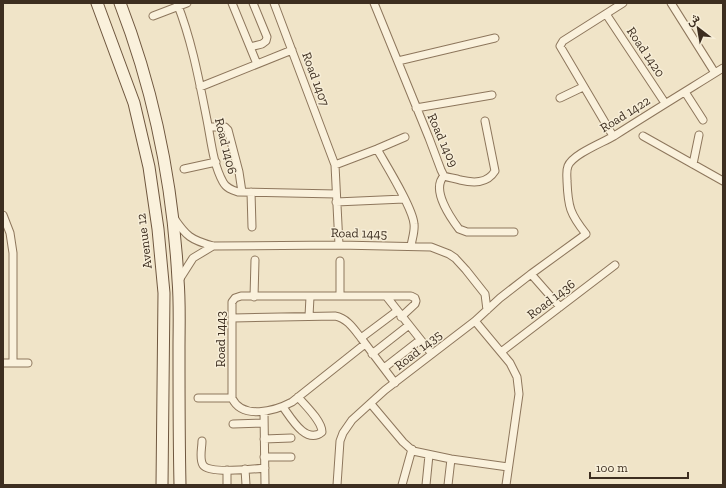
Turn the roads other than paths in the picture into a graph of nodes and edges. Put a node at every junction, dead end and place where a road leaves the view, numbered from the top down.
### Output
1 (97, 3) edge
2 (111, 3) edge
3 (120, 3) edge
4 (187, 3) edge
5 (232, 3) edge
6 (253, 3) edge
7 (274, 3) edge
8 (376, 3) edge
9 (623, 3) edge
10 (671, 3) edge
11 (178, 5) edge
12 (606, 14) junction
13 (153, 16) dead end
14 (126, 19) junction
15 (495, 38) dead end
16 (250, 47) junction
17 (292, 50) junction
18 (398, 61) junction
19 (257, 64) junction
20 (723, 68) edge
21 (715, 73) junction
22 (200, 87) junction
23 (583, 87) junction
24 (685, 92) junction
25 (492, 95) dead end
26 (560, 98) dead end
27 (665, 103) junction
28 (416, 108) junction
29 (485, 120) dead end
30 (703, 120) dead end
31 (208, 128) junction
32 (699, 135) dead end
33 (613, 136) junction
34 (643, 136) dead end
35 (405, 137) dead end
36 (377, 149) junction
37 (577, 156) joint
38 (216, 162) junction
39 (693, 164) junction
40 (335, 165) junction
41 (184, 169) dead end
42 (444, 176) junction
43 (723, 181) edge
44 (242, 192) junction
45 (251, 192) junction
46 (336, 194) junction
47 (404, 199) junction
48 (336, 202) junction
49 (3, 215) edge
50 (173, 216) junction
51 (252, 227) dead end
52 (514, 232) dead end
53 (339, 245) junction
54 (213, 246) junction
55 (411, 246) junction
56 (255, 260) dead end
57 (340, 261) dead end
58 (615, 265) dead end
59 (531, 274) junction
60 (178, 281) junction
61 (485, 294) junction
62 (340, 296) junction
63 (386, 296) junction
64 (254, 297) junction
65 (310, 297) junction
66 (500, 298) junction
67 (560, 307) junction
68 (487, 310) junction
69 (399, 314) junction
70 (308, 316) junction
71 (233, 318) junction
72 (475, 321) junction
73 (409, 326) junction
74 (420, 340) junction
75 (363, 341) junction
76 (501, 352) junction
77 (372, 354) junction
78 (432, 354) junction
79 (3, 363) edge
80 (13, 363) junction
81 (28, 363) dead end
82 (384, 368) junction
83 (395, 383) junction
84 (298, 397) junction
85 (198, 398) dead end
86 (232, 398) junction
87 (371, 404) junction
88 (283, 407) junction
89 (264, 412) junction
90 (264, 423) junction
91 (232, 424) dead end
92 (291, 438) dead end
93 (264, 439) junction
94 (202, 441) dead end
95 (412, 449) junction
96 (430, 455) junction
97 (264, 457) junction
98 (291, 457) dead end
99 (451, 459) junction
100 (508, 467) junction
101 (265, 468) junction
102 (245, 469) junction
103 (227, 470) junction
104 (162, 485) edge
105 (180, 485) edge
106 (227, 485) edge
107 (246, 485) edge
108 (265, 485) edge
109 (337, 485) edge
110 (402, 485) edge
111 (426, 485) edge
112 (448, 485) edge
113 (506, 485) edge

1 - 104 street, Avenue 12
2 - 14 street
3 - 14 street
4 - 11 street
5 - 16 street
6 - 16 street
7 - 17 street, Road 1407
8 - 18 street, Road 1409
9 - 12 street
10 - 21 street
11 - 13 street
11 - 22 street, Road 1406
12 - 23 street
12 - 27 street, Road 1420
14 - 50 street
15 - 18 street
16 - 19 street
17 - 19 street
17 - 40 street, Road 1407
18 - 28 street, Road 1409
19 - 22 street
20 - 21 street, Road 1422
21 - 24 street, Road 1422
22 - 31 street, Road 1406
23 - 26 street
23 - 33 street
24 - 27 street, Road 1422
24 - 30 street
25 - 28 street
27 - 33 street, Road 1422
28 - 42 street, Road 1409
29 - 42 street, Road 1409
31 - 38 street, Road 1406
31 - 44 street
32 - 39 street
33 - 37 street, Road 1422
34 - 39 street
35 - 36 street
36 - 40 street
36 - 47 street
37 - 59 street, Road 1435
38 - 41 street
38 - 44 street, Road 1406
39 - 43 street
40 - 46 street, Road 1407
42 - 52 street
44 - 45 street, Road 1406
45 - 46 street, Road 1406
45 - 51 street
46 - 48 street, Road 1407
47 - 48 street
47 - 55 street
48 - 53 street, Road 1407
49 - 80 street
50 - 54 street, Road 1445
50 - 60 street
53 - 54 street, Road 1445
53 - 55 street, Road 1445
54 - 60 street
55 - 61 street, Road 1445
56 - 64 street
57 - 62 street
58 - 67 street, Road 1436
59 - 66 street, Road 1435
59 - 67 street
60 - 105 street
61 - 66 street
61 - 68 street
62 - 63 street, Road 1443
62 - 65 street, Road 1443
63 - 69 street
63 - 69 street, Road 1443
64 - 65 street, Road 1443
64 - 71 street, Road 1443
65 - 70 street
66 - 68 street, Road 1435
67 - 76 street, Road 1436
68 - 72 street, Road 1435
69 - 73 street
69 - 75 street
70 - 71 street
70 - 75 street
71 - 86 street, Road 1443
72 - 76 street
72 - 78 street, Road 1435
73 - 74 street
73 - 77 street
74 - 78 street
74 - 82 street
75 - 77 street
75 - 84 street
76 - 100 street
77 - 82 street
78 - 83 street, Road 1435
79 - 80 street
80 - 81 street
82 - 83 street
83 - 87 street, Road 1435
84 - 88 street
84 - 88 street
85 - 86 street
86 - 89 street
87 - 95 street
87 - 109 street, Road 1435
88 - 89 street
89 - 90 street
90 - 91 street
90 - 93 street
92 - 93 street
93 - 97 street
94 - 103 street
95 - 96 street
95 - 110 street
96 - 99 street
96 - 111 street
97 - 98 street
97 - 101 street
99 - 100 street
99 - 112 street
100 - 113 street
101 - 102 street
101 - 108 street
102 - 103 street
102 - 107 street
103 - 106 street

